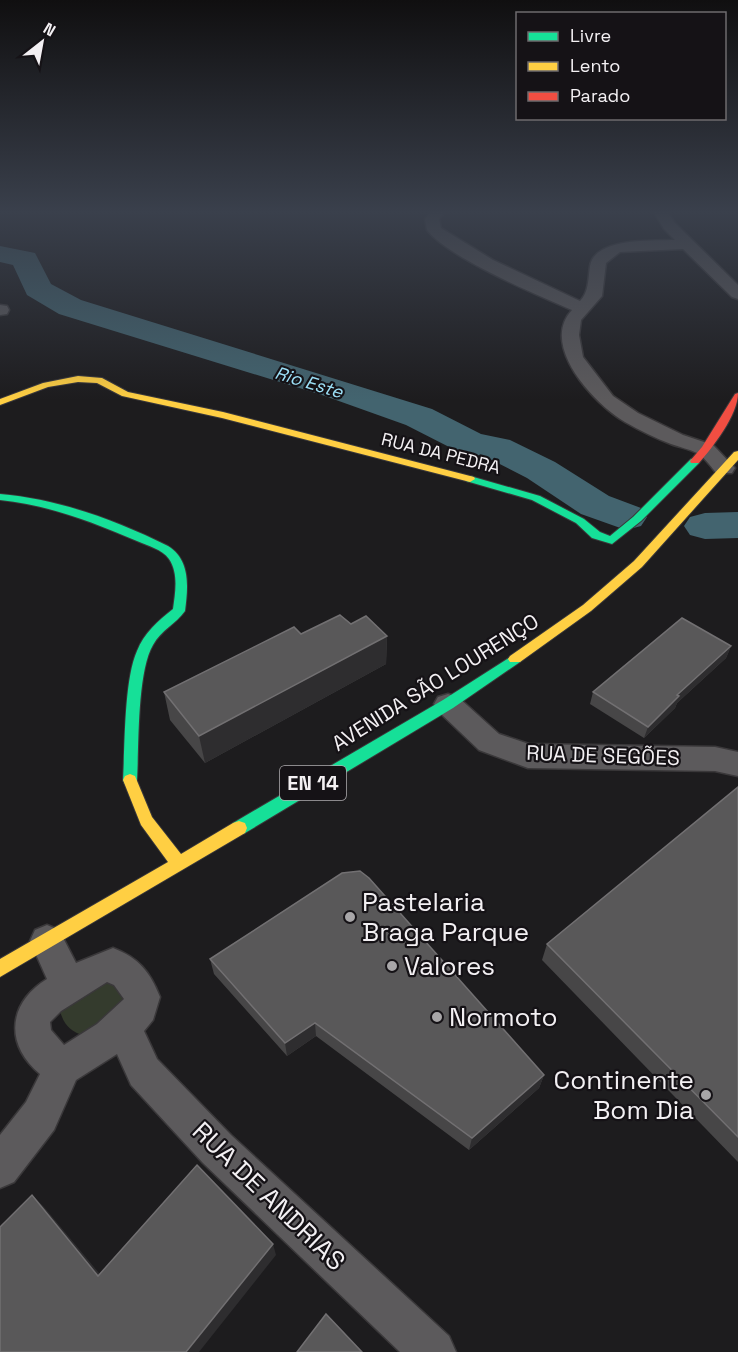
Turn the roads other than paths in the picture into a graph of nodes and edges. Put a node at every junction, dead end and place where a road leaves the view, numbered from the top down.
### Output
1 (509, 274) edge
2 (597, 274) edge
3 (717, 274) edge
4 (738, 294) edge
5 (583, 309) junction
6 (738, 396) edge
7 (0, 402) edge
8 (706, 449) junction
9 (731, 461) edge
10 (0, 497) edge
11 (448, 704) junction
12 (738, 764) edge
13 (178, 863) junction
14 (47, 941) junction
15 (0, 969) edge
16 (69, 986) junction
17 (123, 1026) junction
18 (63, 1067) junction
19 (0, 1168) edge
20 (433, 1352) edge

1 - 5 street
2 - 5 street
3 - 4 street
5 - 8 street
6 - 8 street
7 - 8 street, RUA DA PEDRA
8 - 9 street
9 - 11 street, AVENIDA SÃO LOURENÇO / EN 14
10 - 13 street
11 - 12 street, RUA DE SEGÕES
11 - 13 street, AVENIDA SÃO LOURENÇO / EN 14
13 - 14 street, AVENIDA SÃO LOURENÇO / EN 14
14 - 15 street, AVENIDA SÃO LOURENÇO / EN 14
14 - 16 street
16 - 17 street
16 - 18 street
17 - 18 street
17 - 20 street, RUA DE ANDRIAS
18 - 19 street

